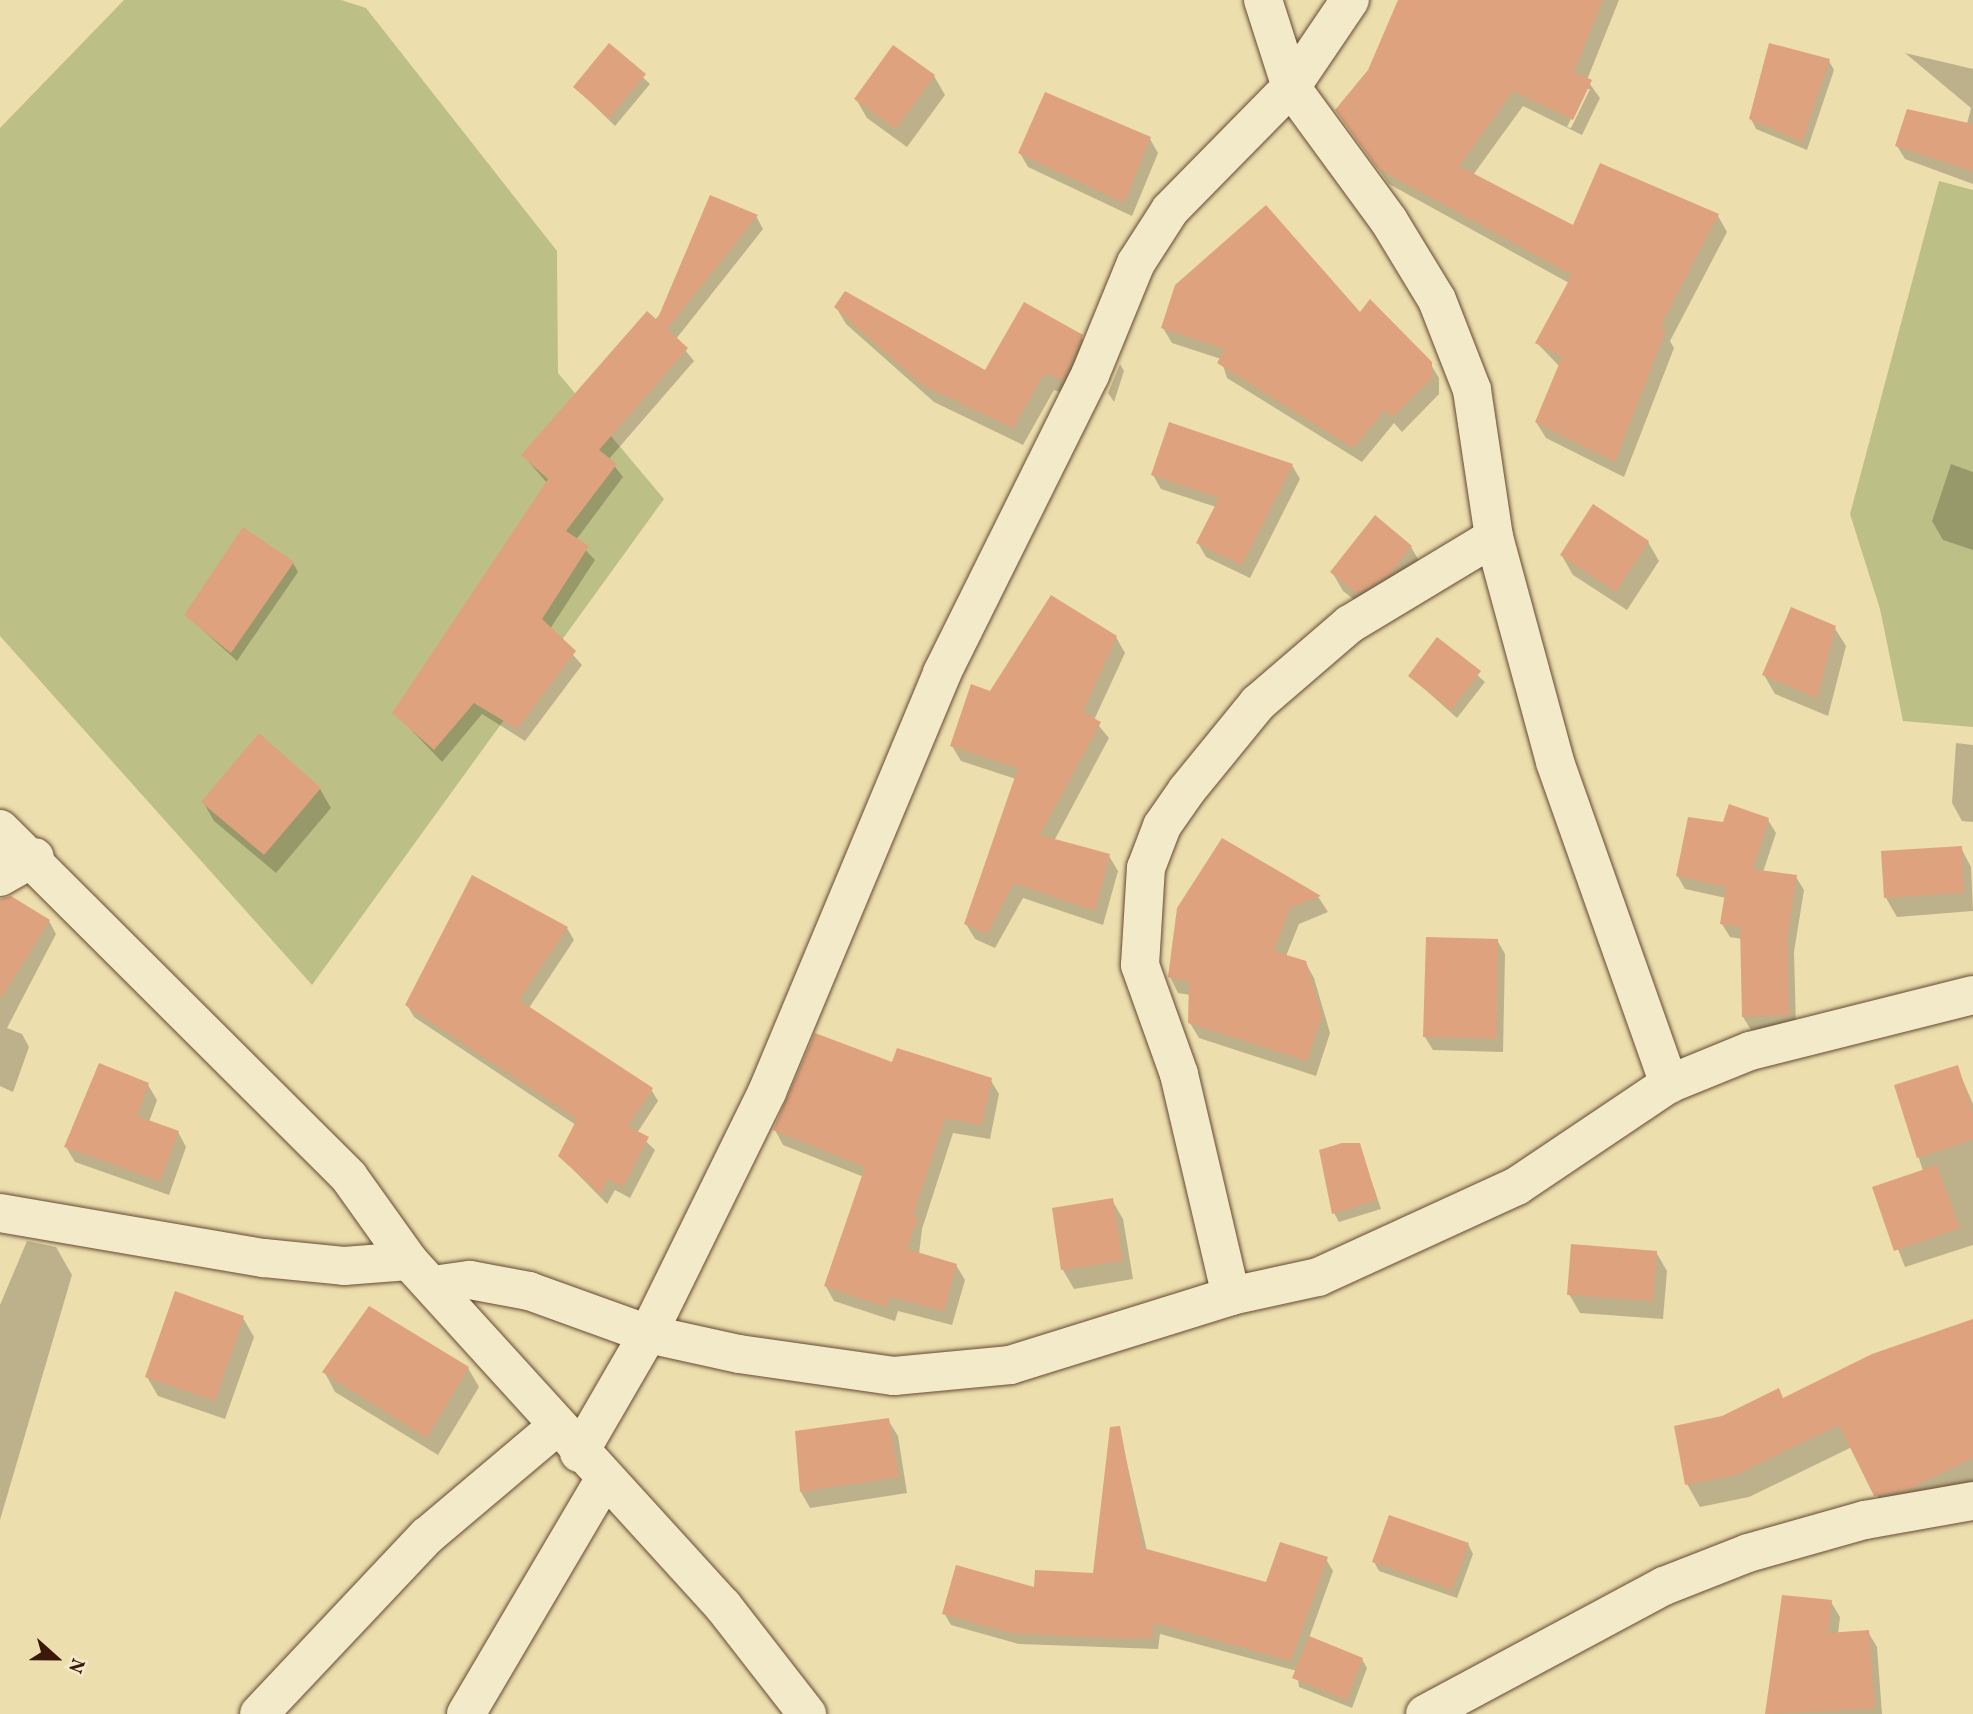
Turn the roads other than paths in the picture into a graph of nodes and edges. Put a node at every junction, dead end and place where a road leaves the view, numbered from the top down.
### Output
1 (1263, 0) edge
2 (1350, 0) edge
3 (1291, 87) junction
4 (1494, 537) junction
5 (0, 829) edge
6 (34, 857) junction
7 (0, 877) edge
8 (1973, 995) edge
9 (1668, 1084) junction
10 (0, 1213) edge
11 (421, 1273) junction
12 (1231, 1296) junction
13 (648, 1334) junction
14 (579, 1453) junction
15 (1973, 1501) edge
16 (260, 1714) edge
17 (466, 1714) edge
18 (807, 1714) edge
19 (1425, 1714) edge

1 - 3 street
2 - 3 street
3 - 4 street
3 - 13 street
4 - 9 street
4 - 12 street
5 - 6 street
6 - 7 street
6 - 11 street
8 - 9 street
9 - 12 street
10 - 11 street
11 - 13 street
11 - 14 street
12 - 13 street
13 - 14 street
14 - 16 street
14 - 17 street
14 - 18 street
15 - 19 street

